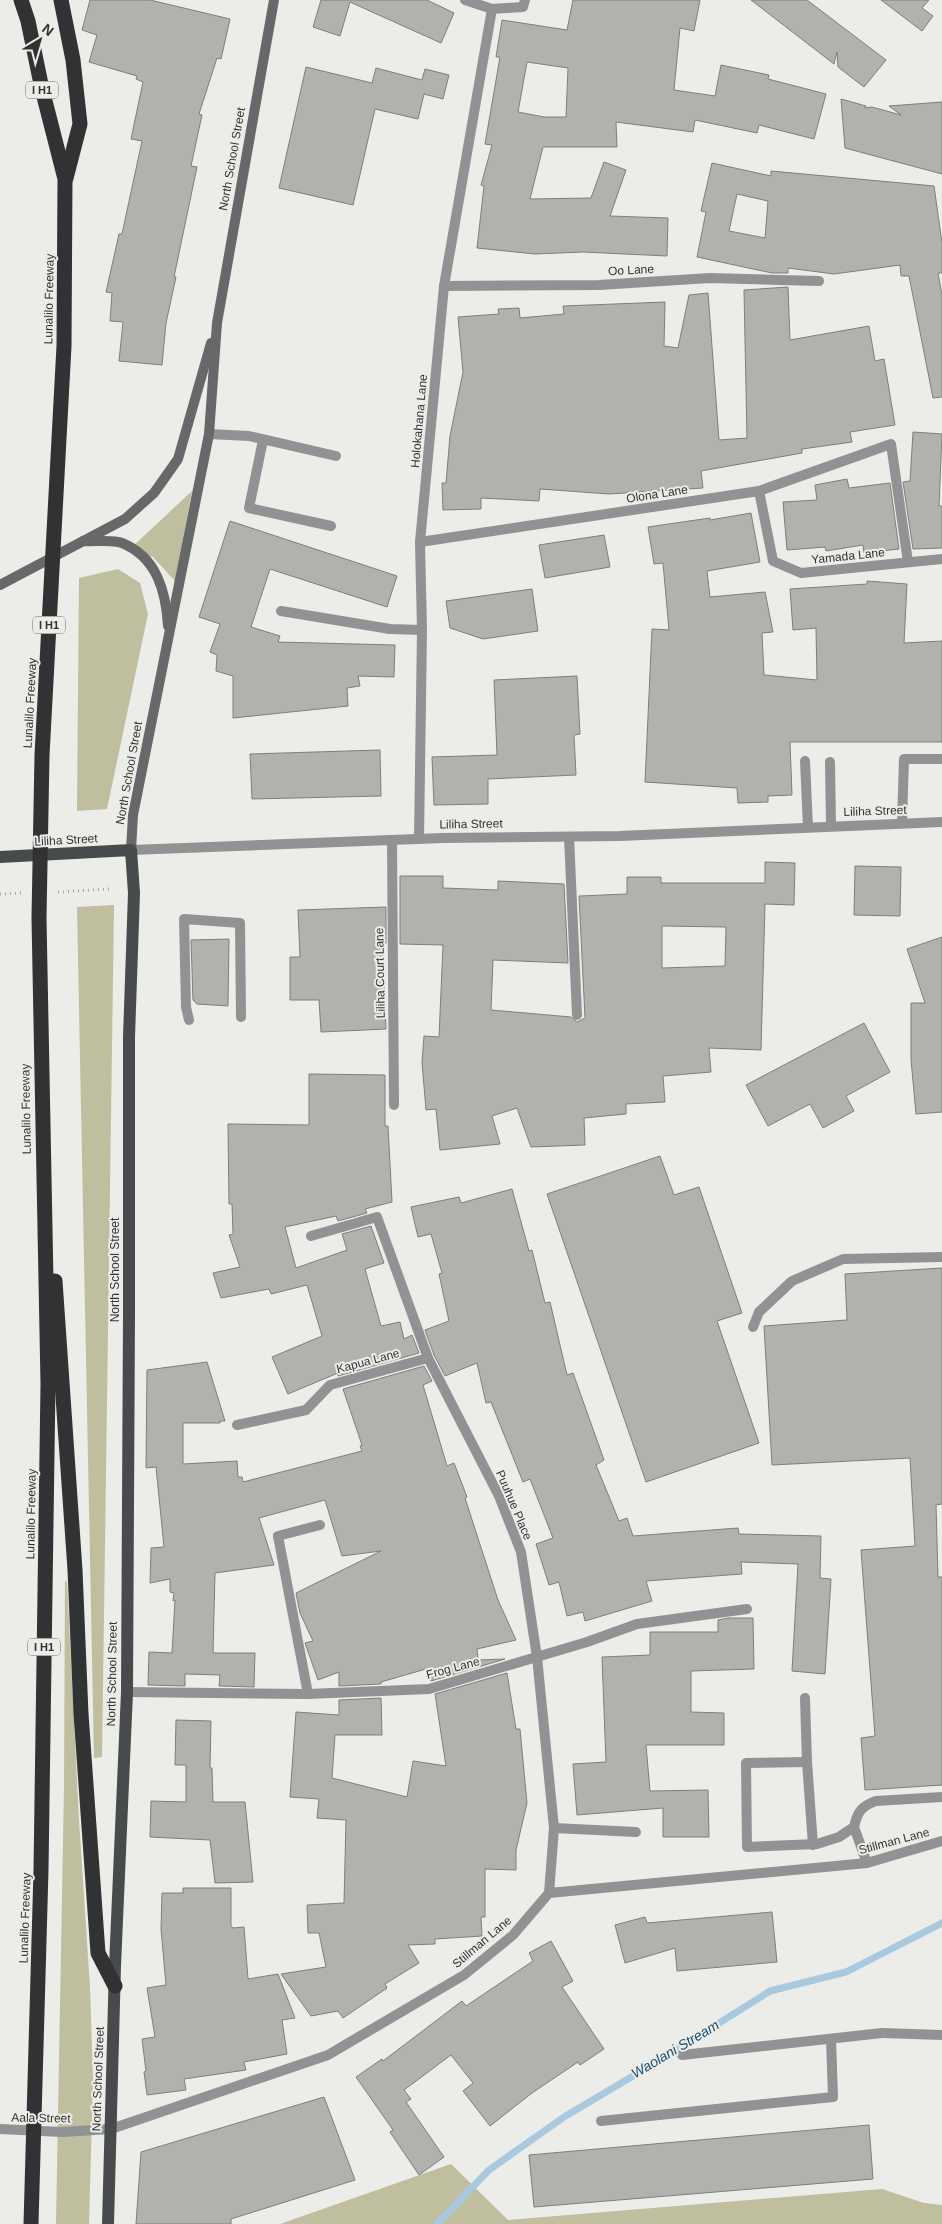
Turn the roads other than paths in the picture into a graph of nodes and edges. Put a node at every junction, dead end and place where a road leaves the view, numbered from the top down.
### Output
1 (21, 0) edge
2 (61, 0) edge
3 (274, 0) edge
4 (465, 0) edge
5 (524, 0) edge
6 (492, 9) junction
7 (65, 179) junction
8 (819, 281) dead end
9 (444, 286) junction
10 (217, 323) junction
11 (209, 434) junction
12 (264, 440) junction
13 (336, 456) dead end
14 (759, 490) junction
15 (331, 526) dead end
16 (82, 541) junction
17 (420, 542) junction
18 (942, 559) edge
19 (908, 562) junction
20 (0, 585) edge
21 (282, 612) dead end
22 (422, 630) junction
23 (168, 643) junction
24 (942, 759) edge
25 (805, 761) dead end
26 (830, 762) dead end
27 (942, 822) edge
28 (902, 823) junction
29 (832, 826) junction
30 (808, 827) junction
31 (569, 837) junction
32 (419, 839) junction
33 (392, 841) junction
34 (131, 850) junction
35 (0, 857) edge
36 (577, 1015) dead end
37 (241, 1017) dead end
38 (189, 1020) dead end
39 (40, 1071) junction
40 (394, 1105) dead end
41 (310, 1236) dead end
42 (942, 1258) edge
43 (753, 1327) dead end
44 (428, 1358) junction
45 (237, 1425) dead end
46 (320, 1526) dead end
47 (747, 1609) dead end
48 (537, 1657) junction
49 (127, 1692) junction
50 (308, 1694) junction
51 (805, 1698) dead end
52 (806, 1762) junction
53 (942, 1797) edge
54 (854, 1827) junction
55 (554, 1828) junction
56 (636, 1832) dead end
57 (942, 1841) edge
58 (813, 1845) junction
59 (867, 1863) junction
60 (549, 1893) junction
61 (115, 1986) junction
62 (942, 2035) edge
63 (832, 2039) junction
64 (682, 2054) dead end
65 (601, 2121) dead end
66 (0, 2129) edge
67 (111, 2129) junction
68 (31, 2224) edge
69 (108, 2224) edge

1 - 7 highway, Lunalilo Freeway / I H1
2 - 7 highway
3 - 10 main road, North School Street
4 - 6 street
5 - 6 street
6 - 9 street, Holokahana Lane
7 - 39 highway, Lunalilo Freeway / I H1
8 - 9 street, Oo Lane
9 - 17 street, Holokahana Lane
10 - 11 main road, North School Street
10 - 16 main road, North School Street
11 - 12 street
11 - 23 main road, North School Street
12 - 13 street
12 - 15 street
14 - 17 street, Olona Lane
14 - 19 street, Yamada Lane
14 - 19 street, Olona Lane
16 - 20 main road, North School Street
16 - 23 main road
17 - 22 street, Holokahana Lane
18 - 19 street, Yamada Lane
21 - 22 street
22 - 32 street, Holokahana Lane
23 - 34 main road, North School Street
24 - 28 street
25 - 30 street
26 - 29 street
27 - 28 street, Liliha Street
28 - 29 street, Liliha Street
29 - 30 street, Liliha Street
30 - 31 street, Liliha Street
31 - 32 street, Liliha Street
31 - 36 street
32 - 33 street, Liliha Street
33 - 34 street, Liliha Street
33 - 40 street, Liliha Court Lane
34 - 35 main road, Liliha Street
34 - 49 main road, North School Street
37 - 38 street
39 - 61 highway
39 - 68 highway, Lunalilo Freeway / I H1
41 - 44 street, Puuhue Place
42 - 43 street
44 - 45 street, Kapua Lane
44 - 48 street, Puuhue Place
46 - 50 street
47 - 48 street, Frog Lane
48 - 50 street, Frog Lane
48 - 55 street, Puuhue Place
49 - 50 street, Frog Lane
49 - 61 main road, North School Street
51 - 52 street
52 - 58 street
52 - 58 street
53 - 54 street
54 - 58 street
54 - 59 street
55 - 56 street
55 - 60 street, Puuhue Place
57 - 59 street, Stillman Lane
59 - 60 street, Stillman Lane
60 - 67 street, Stillman Lane
61 - 67 main road, North School Street
62 - 63 street
63 - 64 street
63 - 65 street
66 - 67 street, Aala Street
67 - 69 main road, North School Street

